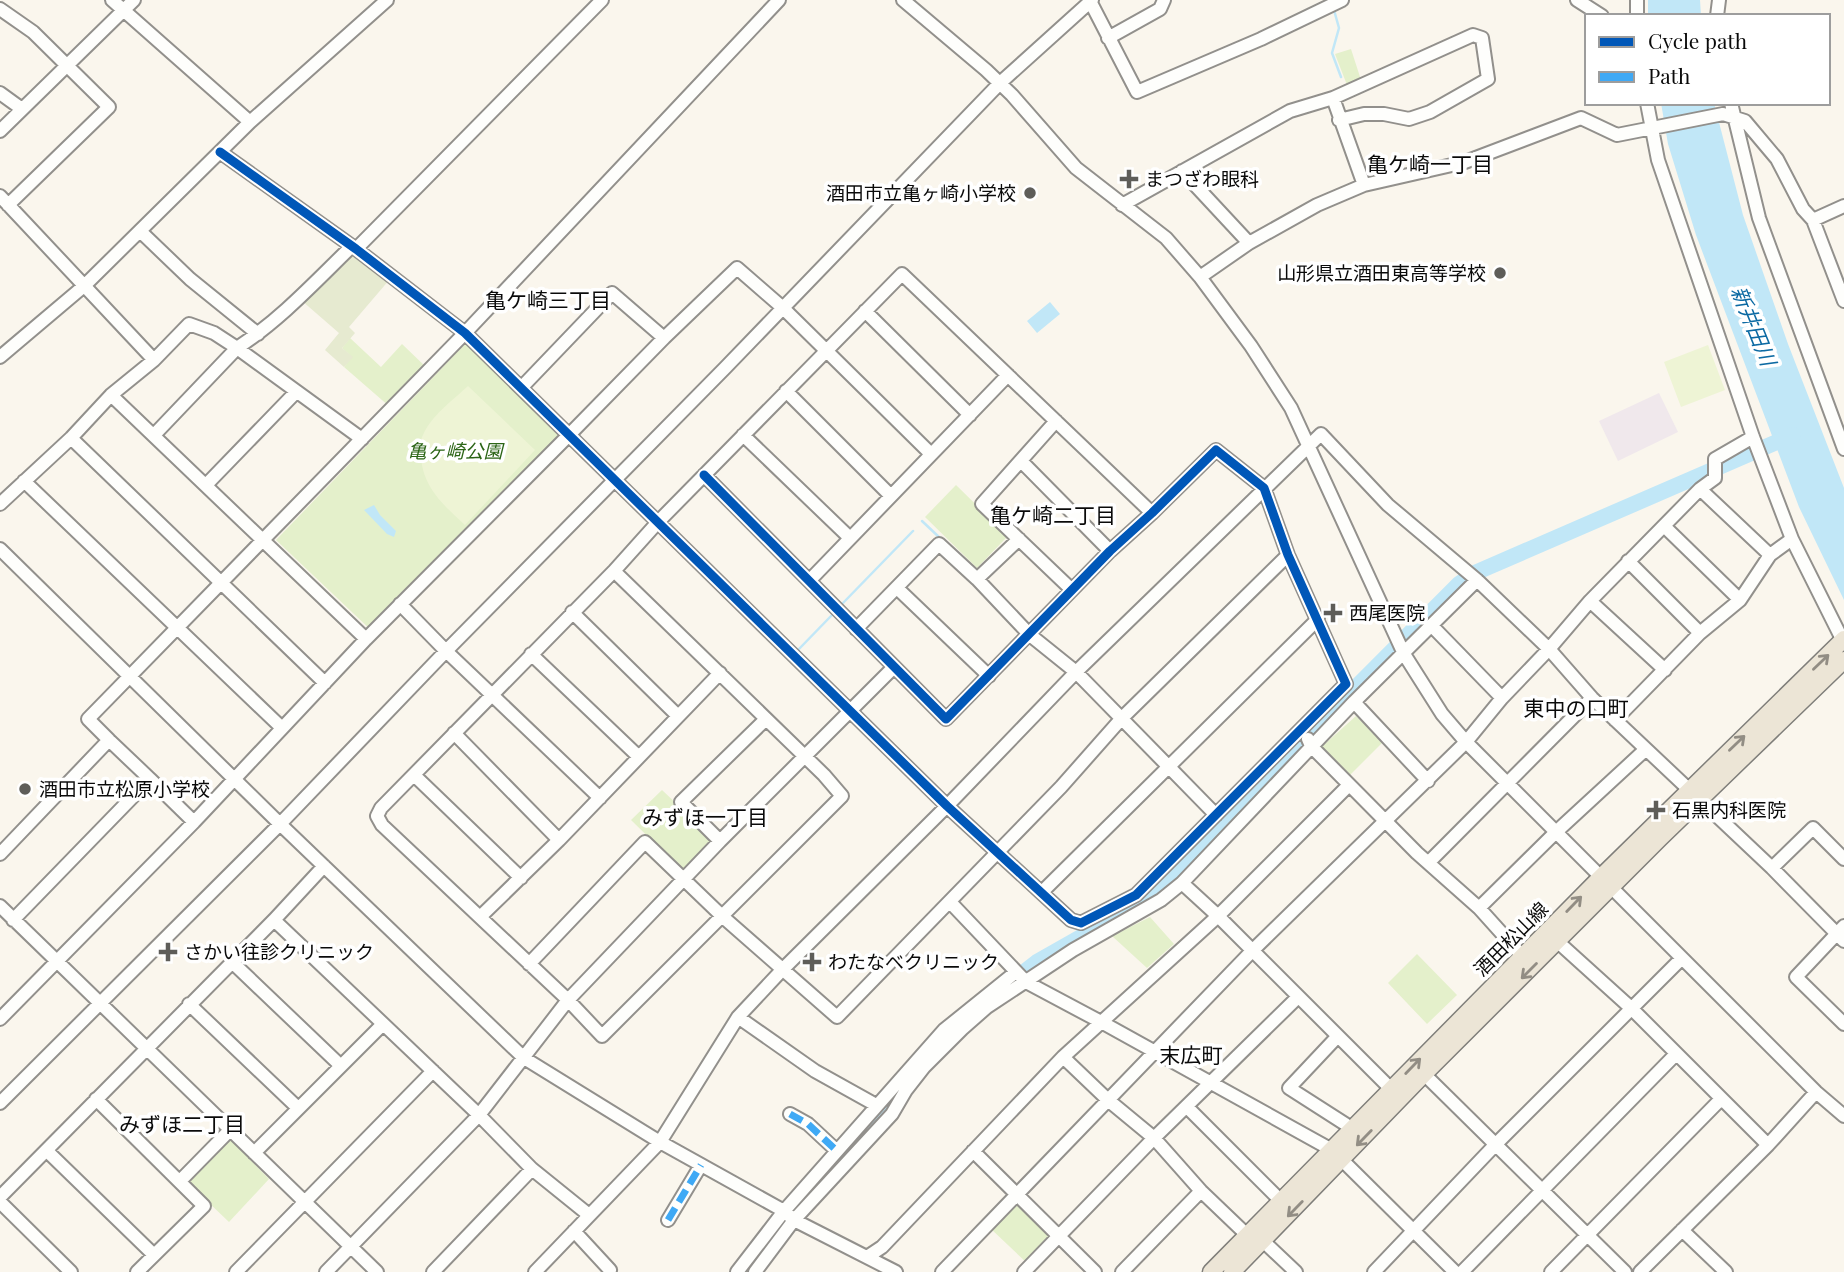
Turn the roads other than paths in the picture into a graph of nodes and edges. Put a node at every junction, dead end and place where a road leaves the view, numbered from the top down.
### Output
1 (112, 0) edge
2 (387, 0) edge
3 (603, 0) edge
4 (779, 0) edge
5 (903, 0) edge
6 (1164, 0) edge
7 (1577, 0) edge
8 (1091, 1) edge
9 (1336, 3) edge
10 (129, 5) edge
11 (0, 9) edge
12 (1599, 14) edge
13 (1108, 38) junction
14 (69, 64) junction
15 (1000, 83) junction
16 (0, 93) edge
17 (1333, 98) junction
18 (1648, 105) edge
19 (22, 109) junction
20 (1729, 111) edge
21 (1339, 120) junction
22 (250, 122) junction
23 (1657, 128) junction
24 (0, 131) edge
25 (220, 152) junction
26 (1182, 171) junction
27 (1364, 185) junction
28 (4, 201) edge
29 (1122, 205) junction
30 (1844, 206) edge
31 (1813, 220) junction
32 (140, 231) junction
33 (1249, 243) junction
34 (354, 248) junction
35 (1200, 277) junction
36 (84, 286) junction
37 (1844, 301) edge
38 (783, 308) junction
39 (865, 312) junction
40 (465, 333) junction
41 (258, 334) junction
42 (664, 338) junction
43 (237, 348) junction
44 (827, 350) junction
45 (0, 357) edge
46 (154, 360) junction
47 (1008, 375) junction
48 (521, 388) junction
49 (786, 391) junction
50 (296, 393) junction
51 (111, 395) junction
52 (970, 415) junction
53 (1056, 421) junction
54 (154, 435) junction
55 (743, 435) junction
56 (569, 436) junction
57 (1753, 437) junction
58 (71, 438) junction
59 (362, 439) junction
60 (1309, 447) junction
61 (1844, 449) edge
62 (932, 454) junction
63 (1021, 461) junction
64 (704, 475) junction
65 (24, 481) junction
66 (615, 481) junction
67 (206, 485) junction
68 (1264, 488) junction
69 (1700, 489) junction
70 (891, 496) junction
71 (0, 504) edge
72 (1152, 513) junction
73 (658, 522) junction
74 (1664, 526) junction
75 (850, 538) junction
76 (1019, 539) junction
77 (1793, 539) junction
78 (264, 541) junction
79 (0, 549) edge
80 (1110, 551) junction
81 (1288, 555) junction
82 (1770, 555) junction
83 (1628, 562) junction
84 (614, 571) junction
85 (977, 579) junction
86 (810, 580) junction
87 (1477, 580) junction
88 (222, 584) junction
89 (897, 588) junction
90 (1072, 590) junction
91 (1740, 600) junction
92 (1590, 601) junction
93 (400, 604) junction
94 (572, 612) junction
95 (1318, 619) junction
96 (1432, 626) junction
97 (178, 628) junction
98 (856, 629) junction
99 (1700, 633) junction
100 (1030, 635) junction
101 (366, 639) junction
102 (1844, 641) edge
103 (1549, 649) junction
104 (446, 651) junction
105 (531, 654) junction
106 (1404, 654) junction
107 (1844, 660) edge
108 (894, 667) junction
109 (1665, 670) junction
110 (1076, 672) junction
111 (720, 673) junction
112 (989, 676) junction
113 (130, 677) junction
114 (325, 683) junction
115 (492, 695) junction
116 (1502, 698) junction
117 (1592, 698) junction
118 (1354, 702) junction
119 (852, 710) junction
120 (678, 716) junction
121 (1122, 718) junction
122 (766, 719) junction
123 (1615, 720) junction
124 (1303, 727) junction
125 (282, 728) junction
126 (454, 733) junction
127 (109, 740) junction
128 (1466, 742) junction
129 (1311, 746) junction
130 (1645, 750) junction
131 (639, 757) junction
132 (804, 757) junction
133 (1169, 767) junction
134 (414, 775) junction
135 (150, 779) junction
136 (235, 779) junction
137 (1428, 781) junction
138 (1507, 783) junction
139 (1349, 785) junction
140 (1693, 795) junction
141 (600, 798) junction
142 (947, 806) junction
143 (1216, 815) junction
144 (194, 822) junction
145 (1385, 822) junction
146 (280, 824) junction
147 (1556, 832) junction
148 (559, 840) junction
149 (720, 841) junction
150 (997, 852) junction
151 (0, 853) edge
152 (1844, 859) edge
153 (1429, 862) junction
154 (324, 866) junction
155 (1772, 868) junction
156 (521, 878) junction
157 (684, 879) junction
158 (1607, 882) junction
159 (1182, 883) junction
160 (1042, 892) junction
161 (950, 902) junction
162 (0, 906) edge
163 (1479, 908) junction
164 (1218, 916) junction
165 (480, 917) junction
166 (723, 917) junction
167 (13, 920) junction
168 (274, 920) junction
169 (1842, 934) edge
170 (1558, 942) junction
171 (1252, 951) junction
172 (1523, 957) junction
173 (1682, 958) junction
174 (232, 961) junction
175 (56, 962) junction
176 (530, 964) junction
177 (782, 970) junction
178 (1016, 972) junction
179 (1026, 982) junction
180 (1298, 997) junction
181 (568, 1000) junction
182 (98, 1004) junction
183 (189, 1004) junction
184 (1631, 1008) junction
185 (738, 1017) junction
186 (0, 1019) edge
187 (1103, 1023) junction
188 (383, 1024) junction
189 (1844, 1024) edge
190 (1337, 1037) junction
191 (146, 1048) junction
192 (1156, 1052) junction
193 (1676, 1054) junction
194 (1063, 1057) junction
195 (524, 1058) junction
196 (341, 1066) junction
197 (433, 1071) junction
198 (1424, 1074) junction
199 (1211, 1084) junction
200 (1391, 1089) junction
201 (1816, 1093) junction
202 (96, 1099) junction
203 (1721, 1099) junction
204 (1108, 1100) junction
205 (0, 1103) edge
206 (876, 1105) junction
207 (1187, 1107) junction
208 (298, 1108) junction
209 (790, 1114) dead end
210 (479, 1115) junction
211 (1844, 1116) edge
212 (1353, 1129) junction
213 (230, 1130) junction
214 (1154, 1138) junction
215 (660, 1142) junction
216 (1496, 1144) junction
217 (1768, 1145) junction
218 (47, 1151) junction
219 (837, 1151) junction
220 (973, 1151) junction
221 (254, 1153) junction
222 (1337, 1155) junction
223 (701, 1165) junction
224 (531, 1169) junction
225 (180, 1181) junction
226 (1201, 1191) junction
227 (1542, 1191) junction
228 (1017, 1192) junction
229 (0, 1200) edge
230 (1281, 1201) junction
231 (304, 1202) junction
232 (784, 1211) junction
233 (589, 1216) junction
234 (668, 1220) dead end
235 (794, 1220) junction
236 (1682, 1230) junction
237 (575, 1231) junction
238 (1414, 1231) junction
239 (1247, 1235) junction
240 (1588, 1235) junction
241 (1059, 1236) junction
242 (1263, 1241) junction
243 (351, 1247) junction
244 (154, 1255) junction
245 (867, 1257) junction
246 (890, 1271) edge
247 (71, 1272) edge
248 (137, 1272) edge
249 (236, 1272) edge
250 (326, 1272) edge
251 (377, 1272) edge
252 (433, 1272) edge
253 (535, 1272) edge
254 (608, 1272) edge
255 (737, 1272) edge
256 (755, 1272) edge
257 (942, 1272) edge
258 (1024, 1272) edge
259 (1095, 1272) edge
260 (1122, 1272) edge
261 (1211, 1272) edge
262 (1232, 1272) edge
263 (1296, 1272) edge
264 (1374, 1272) edge
265 (1455, 1272) edge
266 (1462, 1272) edge
267 (1550, 1272) edge
268 (1625, 1272) edge
269 (1640, 1272) edge
270 (1726, 1272) edge

1 - 10 street
2 - 22 street
3 - 34 street
4 - 40 street
5 - 15 street
6 - 13 street
7 - 12 street
8 - 13 street
8 - 15 street
9 - 13 street
10 - 14 street
10 - 22 street
11 - 14 street
14 - 19 street
14 - 28 street
15 - 29 street
15 - 38 street
16 - 19 street
17 - 21 street
17 - 21 street
17 - 26 street
18 - 23 street
19 - 24 street
20 - 23 street
20 - 31 street
20 - 61 street
21 - 27 street
22 - 25 street
23 - 27 street
23 - 57 street
25 - 32 street
25 - 34 street
26 - 29 street
26 - 33 street
27 - 33 street
28 - 36 street
29 - 35 street
30 - 31 street
31 - 37 street
32 - 36 street
32 - 41 street
33 - 35 street
34 - 40 street
34 - 41 street
35 - 60 street
36 - 45 street
36 - 46 street
38 - 42 street
38 - 44 street
38 - 66 street
39 - 44 street
39 - 47 street
39 - 52 street
40 - 48 street
40 - 59 street
41 - 43 street
42 - 48 street
42 - 56 street
43 - 46 street
43 - 50 street
43 - 54 street
44 - 49 street
44 - 62 street
46 - 51 street
47 - 52 street
47 - 53 street
48 - 56 street
49 - 55 street
49 - 70 street
50 - 59 street
50 - 67 street
51 - 54 street
51 - 58 street
52 - 62 street
53 - 63 street
53 - 72 street
54 - 67 street
55 - 64 street
55 - 75 street
56 - 66 street
56 - 93 street
57 - 69 street
57 - 77 street
58 - 65 street
58 - 88 street
59 - 78 street
60 - 68 street
60 - 87 street
60 - 106 street
62 - 70 street
63 - 76 street
63 - 80 street
64 - 73 street
64 - 86 street
65 - 71 street
65 - 97 street
66 - 73 street
66 - 104 street
67 - 78 street
68 - 72 street
68 - 81 street
68 - 110 street
69 - 74 street
69 - 82 street
70 - 75 street
72 - 80 street
73 - 84 street
73 - 119 street
74 - 83 street
74 - 91 street
75 - 86 street
76 - 85 street
76 - 90 street
77 - 82 street
77 - 102 street
78 - 88 street
78 - 101 street
79 - 113 street
80 - 90 street
81 - 95 street
81 - 121 street
82 - 91 street
83 - 92 street
83 - 99 street
84 - 94 street
84 - 111 street
85 - 89 street
85 - 100 street
86 - 98 street
87 - 96 street
87 - 103 street
88 - 97 street
88 - 114 street
89 - 98 street
89 - 112 street
90 - 100 street
91 - 99 street
92 - 103 street
92 - 109 street
93 - 101 street
93 - 104 street
94 - 105 street
94 - 120 street
95 - 124 street
95 - 133 street
96 - 106 street
96 - 116 street
97 - 113 street
97 - 125 street
98 - 108 street
99 - 109 street
100 - 110 street
100 - 112 street
101 - 114 street
140 -> 102 main road, 酒田松山線
103 - 116 street
103 - 117 street
104 - 115 street
104 - 146 street
105 - 115 street
105 - 131 street
106 - 118 street
106 - 128 street
107 - 140 main road, 酒田松山線
108 - 112 street
108 - 119 street
109 - 123 street
110 - 121 street
110 - 142 street
111 - 120 street
111 - 122 street
113 - 127 street
113 - 136 street
114 - 125 street
115 - 126 street
115 - 141 street
116 - 128 street
117 - 123 street
117 - 138 street
118 - 129 street
118 - 137 street
119 - 132 street
119 - 142 street
120 - 131 street
121 - 133 street
121 - 150 street
122 - 132 street
122 - 149 street
123 - 130 street
124 - 129 street
124 - 143 street
125 - 136 street
126 - 134 street
126 - 148 street
127 - 135 street
127 - 151 street
128 - 137 street
128 - 138 street
129 - 139 street
129 - 159 street
130 - 140 street
130 - 147 street
131 - 141 street
132 - 149 street
132 - 166 street
133 - 143 street
133 - 160 street
134 - 156 street
134 - 165 street
135 - 144 street
135 - 167 street
136 - 144 street
136 - 146 street
137 - 145 street
138 - 147 street
138 - 153 street
139 - 145 street
139 - 164 street
140 - 155 street
140 - 158 main road, 酒田松山線
141 - 148 street
142 - 150 street
142 - 177 street
143 - 160 street
144 - 175 street
145 - 153 street
145 - 171 street
146 - 154 street
146 - 182 street
147 - 158 street
147 - 163 street
148 - 156 street
149 - 157 street
150 - 160 street
150 - 161 street
152 - 155 street
153 - 163 street
154 - 168 street
154 - 195 street
155 - 169 street
156 - 165 street
157 - 166 street
157 - 176 street
157 - 181 street
158 - 170 main road, 酒田松山線
172 -> 158 main road, 酒田松山線
158 - 173 street
159 - 164 street
159 - 179 street
161 - 177 street
161 - 178 street
162 - 167 street
163 - 172 street
164 - 171 street
164 - 187 street
165 - 176 street
166 - 177 street
166 - 181 street
167 - 175 street
168 - 174 street
168 - 188 street
169 - 189 street
170 - 184 street
170 -> 198 main road, 酒田松山線
171 - 180 street
171 - 192 street
200 -> 172 main road, 酒田松山線
173 - 184 street
173 - 201 street
174 - 183 street
174 - 196 street
175 - 182 street
175 - 186 street
176 - 181 street
177 - 185 street
178 - 179 street
178 - 206 street
179 - 187 street
179 - 235 street
180 - 190 street
180 - 199 street
181 - 195 street
182 - 191 street
182 - 205 street
183 - 191 street
183 - 208 street
184 - 193 street
184 - 216 street
185 - 206 street
185 - 215 street
187 - 192 street
187 - 194 street
188 - 196 street
188 - 197 street
190 - 200 street
190 - 212 street
191 - 202 street
191 - 213 street
192 - 199 street
192 - 204 street
193 - 203 street
193 - 227 street
194 - 204 street
194 - 220 street
195 - 210 street
195 - 215 street
196 - 208 street
197 - 210 street
197 - 231 street
198 - 216 street
198 -> 222 main road, 酒田松山線
199 - 207 street
199 - 222 street
200 - 212 main road, 酒田松山線
201 - 211 street
201 - 217 street
202 - 218 street
202 - 225 street
203 - 217 street
203 - 240 street
204 - 214 street
204 - 228 street
206 - 219 street
207 - 214 street
207 - 230 street
208 - 221 street
209 - 219 street
210 - 224 street
210 - 243 street
212 - 222 main road, 酒田松山線
213 - 221 street
213 - 225 street
214 - 226 street
214 - 241 street
215 - 223 street
215 - 233 street
216 - 227 street
216 - 238 street
217 - 236 street
218 - 229 street
218 - 244 street
219 - 232 street
220 - 228 street
220 - 245 street
221 - 231 street
222 - 230 main road, 酒田松山線
222 - 238 street
222 -> 242 main road, 酒田松山線
223 - 232 street
223 - 234 street
224 - 233 street
224 - 252 street
225 - 244 street
226 - 239 street
226 - 260 street
227 - 240 street
227 - 266 street
228 - 241 street
228 - 257 street
229 - 247 street
230 - 239 main road, 酒田松山線
231 - 243 street
231 - 249 street
232 - 235 street
232 - 255 street
233 - 237 street
235 - 245 street
235 - 256 street
236 - 269 street
236 - 270 street
237 - 253 street
237 - 254 street
238 - 264 street
238 - 265 street
239 - 261 main road, 酒田松山線
240 - 267 street
240 - 268 street
241 - 258 street
241 - 259 street
242 - 262 main road, 酒田松山線
242 - 263 street
243 - 250 street
243 - 251 street
244 - 248 street
245 - 246 street

